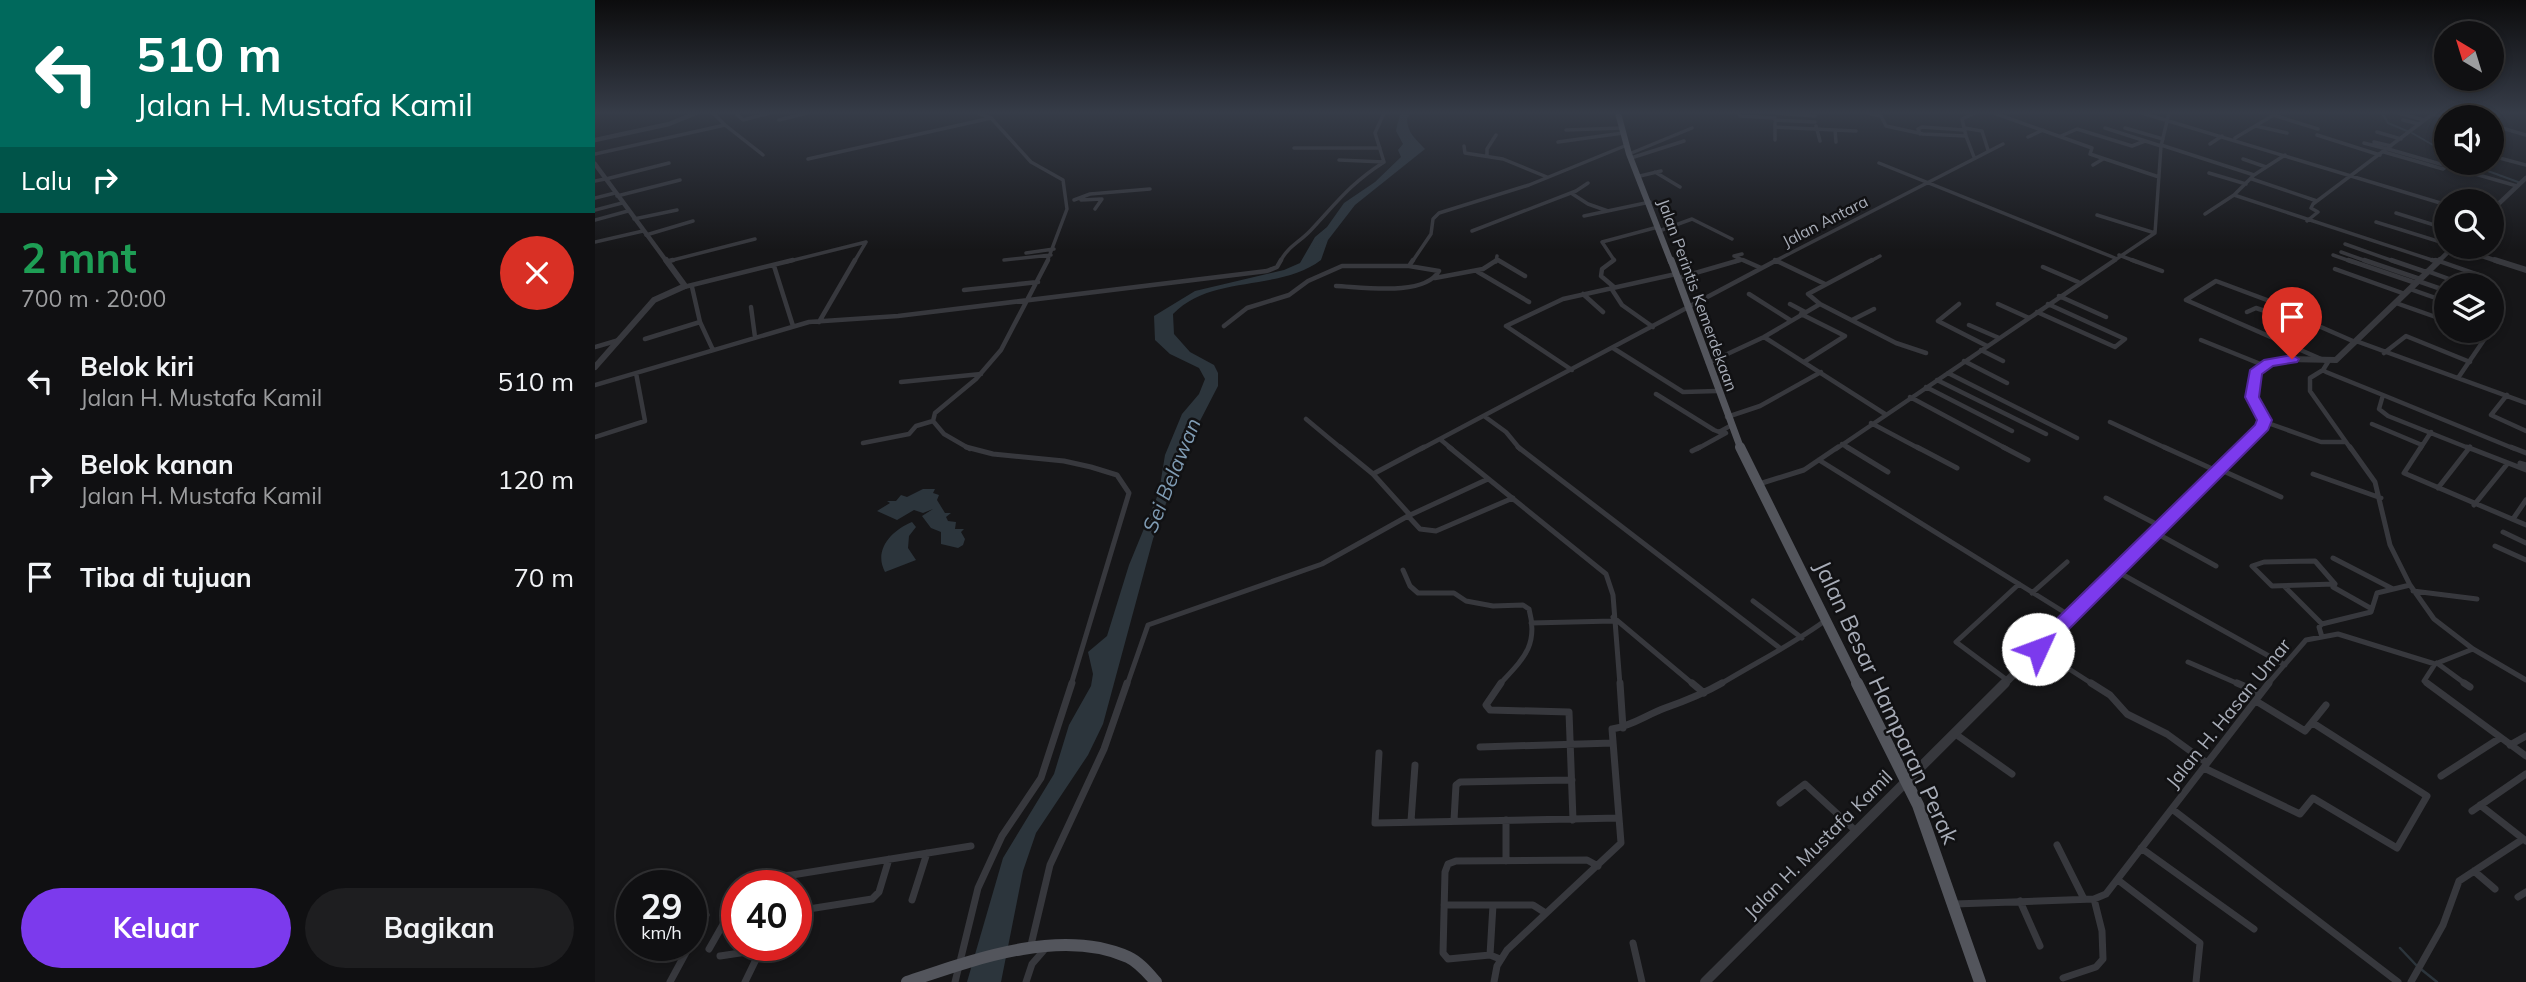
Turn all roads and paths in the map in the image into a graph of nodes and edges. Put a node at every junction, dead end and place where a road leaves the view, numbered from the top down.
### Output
1 (1028, 159) edge
2 (1383, 159) edge
3 (1499, 159) edge
4 (1592, 159) edge
5 (1631, 159) edge
6 (1971, 159) edge
7 (2103, 159) joint
8 (2161, 159) edge
9 (2203, 159) edge
10 (2243, 159) dead end
11 (2279, 159) edge
12 (2298, 159) edge
13 (2376, 159) edge
14 (2411, 159) edge
15 (2504, 159) edge
16 (1339, 160) dead end
17 (1384, 162) junction
18 (669, 163) dead end
19 (1879, 163) dead end
20 (595, 164) edge
21 (2093, 165) dead end
22 (2526, 165) edge
23 (2434, 166) edge
24 (2266, 167) junction
25 (1661, 171) dead end
26 (1655, 172) junction
27 (2209, 173) dead end
28 (2486, 175) edge
29 (1640, 176) junction
30 (2354, 176) junction
31 (1547, 177) junction
32 (2159, 177) junction
33 (2253, 177) junction
34 (605, 179) junction
35 (680, 180) dead end
36 (595, 181) edge
37 (1930, 181) junction
38 (1588, 183) dead end
39 (2521, 183) edge
40 (2245, 184) junction
41 (1680, 187) dead end
42 (1150, 189) dead end
43 (1571, 193) junction
44 (616, 194) junction
45 (2234, 195) junction
46 (595, 198) edge
47 (2504, 199) edge
48 (1074, 200) junction
49 (1067, 201) junction
50 (2317, 201) junction
51 (2434, 201) edge
52 (622, 202) junction
53 (1650, 202) junction
54 (1095, 209) dead end
55 (595, 210) edge
56 (677, 210) dead end
57 (628, 211) junction
58 (1608, 211) junction
59 (2396, 213) dead end
60 (2205, 214) dead end
61 (2097, 215) dead end
62 (1584, 216) dead end
63 (634, 219) junction
64 (595, 220) edge
65 (693, 221) dead end
66 (2307, 221) junction
67 (2376, 222) dead end
68 (2434, 225) edge
69 (1659, 229) junction
70 (1472, 231) dead end
71 (645, 233) junction
72 (2155, 233) junction
73 (755, 239) dead end
74 (1732, 239) dead end
75 (2434, 240) edge
76 (595, 242) edge
77 (2345, 244) dead end
78 (1053, 252) junction
79 (2341, 252) dead end
80 (1025, 253) dead end
81 (1742, 254) dead end
82 (1880, 256) dead end
83 (2117, 256) junction
84 (2333, 256) dead end
85 (2439, 259) edge
86 (2492, 259) edge
87 (1005, 260) dead end
88 (1740, 260) junction
89 (1775, 260) junction
90 (669, 261) junction
91 (2436, 261) junction
92 (774, 266) junction
93 (1409, 266) junction
94 (2043, 267) dead end
95 (1761, 268) junction
96 (2335, 269) dead end
97 (2526, 270) edge
98 (2162, 271) dead end
99 (1478, 272) junction
100 (2427, 272) junction
101 (2473, 273) edge
102 (2434, 274) edge
103 (1525, 276) dead end
104 (1677, 276) junction
105 (1435, 278) junction
106 (2418, 281) junction
107 (1038, 282) junction
108 (2078, 282) junction
109 (1825, 284) junction
110 (1336, 286) dead end
111 (684, 287) junction
112 (692, 287) junction
113 (2434, 287) edge
114 (1612, 288) junction
115 (964, 290) dead end
116 (2407, 291) junction
117 (1583, 294) junction
118 (1749, 294) dead end
119 (2059, 296) junction
120 (2434, 299) edge
121 (1027, 300) junction
122 (1529, 302) dead end
123 (1820, 303) junction
124 (2396, 303) junction
125 (1790, 304) dead end
126 (1959, 304) dead end
127 (1998, 304) dead end
128 (2048, 304) junction
129 (751, 307) dead end
130 (1688, 309) junction
131 (1874, 309) dead end
132 (2291, 309) junction
133 (1603, 312) dead end
134 (2037, 312) junction
135 (2247, 312) dead end
136 (1803, 313) junction
137 (2434, 316) edge
138 (2106, 317) dead end
139 (2029, 318) junction
140 (1790, 320) junction
141 (1851, 320) junction
142 (700, 322) junction
143 (819, 322) junction
144 (1969, 325) dead end
145 (793, 326) junction
146 (1224, 326) dead end
147 (1653, 327) junction
148 (755, 337) junction
149 (1764, 337) junction
150 (1999, 338) junction
151 (645, 339) dead end
152 (619, 340) junction
153 (2201, 340) dead end
154 (2356, 341) junction
155 (2482, 343) edge
156 (1987, 346) junction
157 (595, 347) edge
158 (1613, 348) junction
159 (713, 350) junction
160 (1981, 350) junction
161 (1926, 353) dead end
162 (2384, 353) junction
163 (1964, 361) junction
164 (2003, 361) dead end
165 (1804, 362) junction
166 (2470, 362) junction
167 (1708, 363) junction
168 (2263, 365) junction
169 (2325, 366) junction
170 (595, 367) edge
171 (1571, 370) junction
172 (1821, 372) junction
173 (636, 373) junction
174 (1948, 373) junction
175 (981, 374) junction
176 (2458, 378) junction
177 (1937, 380) junction
178 (901, 382) dead end
179 (2007, 383) dead end
180 (595, 386) edge
181 (1926, 387) junction
182 (1717, 391) junction
183 (1656, 394) dead end
184 (2383, 395) junction
185 (2507, 395) junction
186 (1910, 397) junction
187 (2526, 403) edge
188 (1885, 414) junction
189 (1484, 416) junction
190 (1727, 417) junction
191 (1306, 419) dead end
192 (933, 421) junction
193 (2110, 422) dead end
194 (2265, 422) junction
195 (1871, 424) junction
196 (2372, 424) dead end
197 (1731, 428) junction
198 (2012, 431) dead end
199 (2526, 431) edge
200 (2431, 432) junction
201 (2046, 434) dead end
202 (595, 437) edge
203 (2077, 438) dead end
204 (1441, 440) junction
205 (2344, 442) junction
206 (863, 443) dead end
207 (1842, 444) junction
208 (2422, 445) junction
209 (2470, 447) junction
210 (1692, 451) dead end
211 (2526, 454) edge
212 (1819, 460) junction
213 (2028, 460) dead end
214 (2508, 463) junction
215 (2522, 466) edge
216 (1957, 468) dead end
217 (2220, 471) junction
218 (1888, 472) dead end
219 (1373, 474) junction
220 (2313, 474) dead end
221 (1488, 478) junction
222 (1759, 484) junction
223 (2438, 488) junction
224 (2281, 496) dead end
225 (1513, 498) junction
226 (2106, 498) dead end
227 (2381, 498) junction
228 (2526, 500) edge
229 (2475, 505) junction
230 (1409, 515) junction
231 (2513, 519) junction
232 (2526, 525) edge
233 (2159, 530) junction
234 (2503, 532) dead end
235 (2526, 543) edge
236 (2495, 546) dead end
237 (2333, 558) dead end
238 (2526, 560) edge
239 (2067, 562) dead end
240 (2216, 566) dead end
241 (1403, 570) dead end
242 (2118, 572) junction
243 (2019, 584) junction
244 (2335, 584) junction
245 (2284, 586) junction
246 (2411, 588) junction
247 (2393, 589) junction
248 (2032, 593) junction
249 (2477, 599) dead end
250 (1753, 601) dead end
251 (2372, 609) junction
252 (2072, 617) junction
253 (1613, 619) junction
254 (1826, 620) junction
255 (1531, 623) junction
256 (2322, 624) junction
257 (2322, 637) junction
258 (1802, 638) junction
259 (1781, 649) junction
260 (2038, 649) junction
261 (2473, 649) junction
262 (2188, 662) dead end
263 (2436, 663) junction
264 (2285, 665) junction
265 (2007, 680) junction
266 (2526, 680) edge
267 (2470, 687) dead end
268 (2260, 692) junction
269 (1704, 693) junction
270 (2256, 701) junction
271 (2326, 705) dead end
272 (2313, 723) junction
273 (1623, 727) junction
274 (1954, 733) junction
275 (2526, 736) edge
276 (2500, 738) junction
277 (1613, 743) junction
278 (1572, 744) junction
279 (2510, 745) junction
280 (1480, 747) dead end
281 (1379, 753) dead end
282 (2526, 756) edge
283 (1415, 765) dead end
284 (2206, 766) junction
285 (2012, 774) dead end
286 (2526, 774) edge
287 (2441, 776) dead end
288 (1572, 780) junction
289 (1906, 780) junction
290 (1780, 803) dead end
291 (2480, 805) junction
292 (2172, 808) junction
293 (2472, 811) dead end
294 (1619, 818) junction
295 (1454, 820) junction
296 (1506, 820) junction
297 (1573, 820) junction
298 (1411, 821) junction
299 (1857, 832) junction
300 (2524, 840) edge
301 (2057, 845) dead end
302 (971, 846) dead end
303 (2141, 848) junction
304 (927, 853) junction
305 (889, 859) junction
306 (1506, 861) junction
307 (1598, 866) junction
308 (2474, 871) junction
309 (812, 872) edge
310 (2118, 880) junction
311 (2495, 889) dead end
312 (2083, 897) junction
313 (2094, 899) junction
314 (912, 900) dead end
315 (2020, 901) junction
316 (1955, 904) junction
317 (1444, 905) junction
318 (1493, 905) junction
319 (812, 908) edge
320 (1544, 912) junction
321 (721, 928) edge
322 (2254, 929) dead end
323 (1633, 943) dead end
324 (2040, 946) dead end
325 (709, 949) dead end
326 (1045, 949) junction
327 (1025, 952) junction
328 (1490, 955) junction
329 (1500, 959) junction
330 (682, 961) edge
331 (756, 961) edge
332 (960, 965) junction
333 (2063, 978) dead end
334 (670, 982) edge
335 (745, 982) edge
336 (907, 982) edge
337 (955, 982) edge
338 (1026, 982) edge
339 (1156, 982) edge
340 (1494, 982) edge
341 (1642, 982) edge
342 (1705, 982) edge
343 (1980, 982) edge
344 (2196, 982) edge
345 (2398, 982) edge
346 (2411, 982) edge

1 - 49 street
2 - 17 street
3 - 31 street
4 - 31 street
5 - 29 main road, Jalan Perintis Kemerdekaan
6 - 37 street, Jalan Antara
7 - 21 street
7 - 32 street
8 - 32 street
9 - 33 street
10 - 24 street
11 - 24 street
12 - 30 street
13 - 30 street
14 - 23 street
15 - 22 street
16 - 17 street
17 - 121 street
18 - 34 street
19 - 37 street
20 - 34 street
24 - 33 street
25 - 26 street
26 - 29 street
26 - 41 street
27 - 40 street
28 - 39 street
29 - 53 main road, Jalan Perintis Kemerdekaan
30 - 50 street
30 - 51 street
31 - 93 street
32 - 72 street
33 - 40 street
33 - 50 street
34 - 36 street
34 - 44 street
35 - 44 street
37 - 83 street
37 - 89 street, Jalan Antara
38 - 43 street
39 - 47 street
40 - 45 street
42 - 48 street
43 - 58 street
43 - 70 street
44 - 46 street
44 - 52 street
45 - 60 street
45 - 66 street
48 - 49 street
48 - 54 street
49 - 78 street
50 - 66 street
52 - 55 street
52 - 57 street
53 - 58 street
53 - 69 main road, Jalan Perintis Kemerdekaan
56 - 63 street
57 - 63 street
57 - 64 street
58 - 62 street
59 - 68 street
61 - 72 street
63 - 71 street
65 - 71 street
66 - 91 street
67 - 75 street
69 - 74 street
69 - 104 main road, Jalan Perintis Kemerdekaan
69 - 114 street
71 - 76 street
71 - 90 street
72 - 83 street
73 - 90 street
77 - 100 street
78 - 80 street
78 - 87 street
78 - 107 street
79 - 106 street
81 - 88 street
82 - 109 street
83 - 98 street
83 - 108 street
84 - 106 street
85 - 91 street
86 - 97 street
88 - 95 street
88 - 104 street
89 - 95 street, Jalan Antara
89 - 109 street
90 - 111 street
91 - 100 street
91 - 101 street
92 - 112 street
92 - 143 street
92 - 145 street
93 - 105 street
93 - 146 street
94 - 108 street
95 - 130 street, Jalan Antara
96 - 116 street
99 - 103 street
99 - 105 street
99 - 122 street
100 - 102 street
100 - 106 street
104 - 114 street
104 - 130 main road, Jalan Perintis Kemerdekaan
105 - 110 street
106 - 113 street
106 - 116 street
107 - 115 street
107 - 121 street
108 - 119 street
109 - 123 street
111 - 112 street
111 - 152 street
112 - 142 street
114 - 117 street
114 - 147 street
116 - 120 street
116 - 124 street
117 - 133 street
117 - 171 street
118 - 140 street
119 - 128 street
119 - 138 street
121 - 143 street
121 - 175 street
123 - 136 street
123 - 141 street
124 - 137 street
124 - 154 street
125 - 136 street
126 - 156 street
127 - 139 street
128 - 134 street
128 - 134 street
129 - 148 street
130 - 147 street, Jalan Antara
130 - 167 main road, Jalan Perintis Kemerdekaan
131 - 141 street
132 - 135 street
132 - 154 street
132 - 169 street
134 - 139 street
136 - 140 street
136 - 165 street
139 - 150 street
140 - 149 street
141 - 161 street
142 - 151 street
142 - 159 street
143 - 145 street
144 - 150 street
145 - 148 street
147 - 158 street, Jalan Antara
148 - 159 street
149 - 165 street
149 - 167 street
150 - 156 street
152 - 157 street
152 - 170 street
153 - 168 street
154 - 162 street
154 - 169 street
155 - 166 street
156 - 160 street
158 - 171 street, Jalan Antara
158 - 182 street
159 - 173 street
160 - 163 street
160 - 164 street
162 - 166 street
162 - 176 street
163 - 174 street
163 - 179 street
165 - 172 street
166 - 176 street
167 - 182 main road, Jalan Perintis Kemerdekaan
168 - 169 street
168 - 194 street
169 - 184 street
169 - 205 street
171 - 189 street, Jalan Antara
172 - 188 street
172 - 190 street
173 - 180 street
173 - 202 street
174 - 177 street
174 - 203 street
175 - 178 street
175 - 192 street
176 - 185 street
177 - 181 street
177 - 201 street
181 - 186 street
181 - 198 street
182 - 190 main road, Jalan Perintis Kemerdekaan
183 - 197 street
184 - 200 street
184 - 211 street
185 - 187 street
185 - 199 street
186 - 188 street
186 - 213 street
188 - 195 street
189 - 204 street, Jalan Antara
189 - 259 street
190 - 197 main road, Jalan Perintis Kemerdekaan
191 - 219 street
192 - 206 street
192 - 332 street
193 - 217 street
194 - 205 street
194 - 217 street, Jalan H. Mustafa Kamil
195 - 207 street
195 - 216 street
196 - 208 street
197 - 210 street
197 - 222 main road, Jalan Perintis Kemerdekaan
200 - 208 street
200 - 209 street
204 - 219 street, Jalan Antara
204 - 221 street
205 - 227 street
207 - 212 street
207 - 218 street
208 - 223 street
209 - 214 street
209 - 223 street
211 - 215 street
212 - 222 street
212 - 243 street
214 - 215 street
214 - 229 street
217 - 224 street
217 - 233 street, Jalan H. Mustafa Kamil
219 - 230 street
220 - 227 street
221 - 225 street
221 - 230 street
222 - 254 main road, Jalan Besar Hamparan Perak
223 - 229 street
225 - 230 street
225 - 253 street
226 - 233 street
227 - 246 street
228 - 231 street
229 - 231 street
230 - 327 street
231 - 232 street
233 - 240 street
233 - 242 street, Jalan H. Mustafa Kamil
234 - 235 street
236 - 238 street
237 - 247 street
239 - 248 street
241 - 255 street
242 - 252 street, Jalan H. Mustafa Kamil
242 - 264 street
243 - 248 street
243 - 265 street
244 - 245 street
244 - 245 street
244 - 251 street
245 - 256 street
246 - 247 street
246 - 249 street
246 - 261 street
247 - 251 street
248 - 252 street
250 - 258 street
251 - 256 street
252 - 260 street, Jalan H. Mustafa Kamil
253 - 255 street
253 - 269 street
253 - 273 street
254 - 258 street
254 - 289 main road, Jalan Besar Hamparan Perak
255 - 278 street
256 - 257 street
257 - 263 street
257 - 264 street, Jalan H. Hasan Umar
258 - 259 street
259 - 269 street
260 - 265 street, Jalan H. Mustafa Kamil
260 - 284 street
261 - 263 street
261 - 266 street
262 - 268 street
263 - 267 street
263 - 276 street
264 - 268 street, Jalan H. Hasan Umar
265 - 274 street, Jalan H. Mustafa Kamil
268 - 270 street, Jalan H. Hasan Umar
269 - 273 street
270 - 272 street
270 - 284 street, Jalan H. Hasan Umar
271 - 272 street
272 - 284 street
273 - 277 street
274 - 285 street
274 - 289 street, Jalan H. Mustafa Kamil
275 - 279 street
276 - 279 street
276 - 287 street
277 - 278 street
277 - 294 street
278 - 280 street
278 - 288 street
279 - 282 street
281 - 298 street
283 - 298 street
284 - 292 street, Jalan H. Hasan Umar
286 - 291 street
288 - 295 street
288 - 297 street
289 - 299 street, Jalan H. Mustafa Kamil
289 - 316 main road, Jalan Besar Hamparan Perak
290 - 299 street
291 - 293 street
291 - 300 street
292 - 303 street, Jalan H. Hasan Umar
292 - 345 street
294 - 297 street
294 - 307 street
295 - 296 street
295 - 298 street
296 - 297 street
296 - 306 street
299 - 342 street, Jalan H. Mustafa Kamil
300 - 308 street
301 - 312 street
302 - 304 street
303 - 310 street, Jalan H. Hasan Umar
303 - 322 street
304 - 305 street
304 - 314 street
305 - 309 street
305 - 319 street
306 - 307 street
306 - 317 street
307 - 320 street
308 - 311 street
308 - 346 street
310 - 313 street, Jalan H. Hasan Umar
310 - 344 street
312 - 313 street
312 - 315 street
313 - 333 street
315 - 316 street
315 - 324 street
316 - 343 main road, Jalan Besar Hamparan Perak
317 - 318 street
317 - 328 street
318 - 320 street
318 - 328 street
320 - 329 street
321 - 325 street
323 - 341 street
326 - 327 main road
326 - 338 street
326 - 339 main road
327 - 332 main road
328 - 329 street
329 - 340 street
330 - 334 street
331 - 335 street
332 - 336 main road
332 - 337 street

